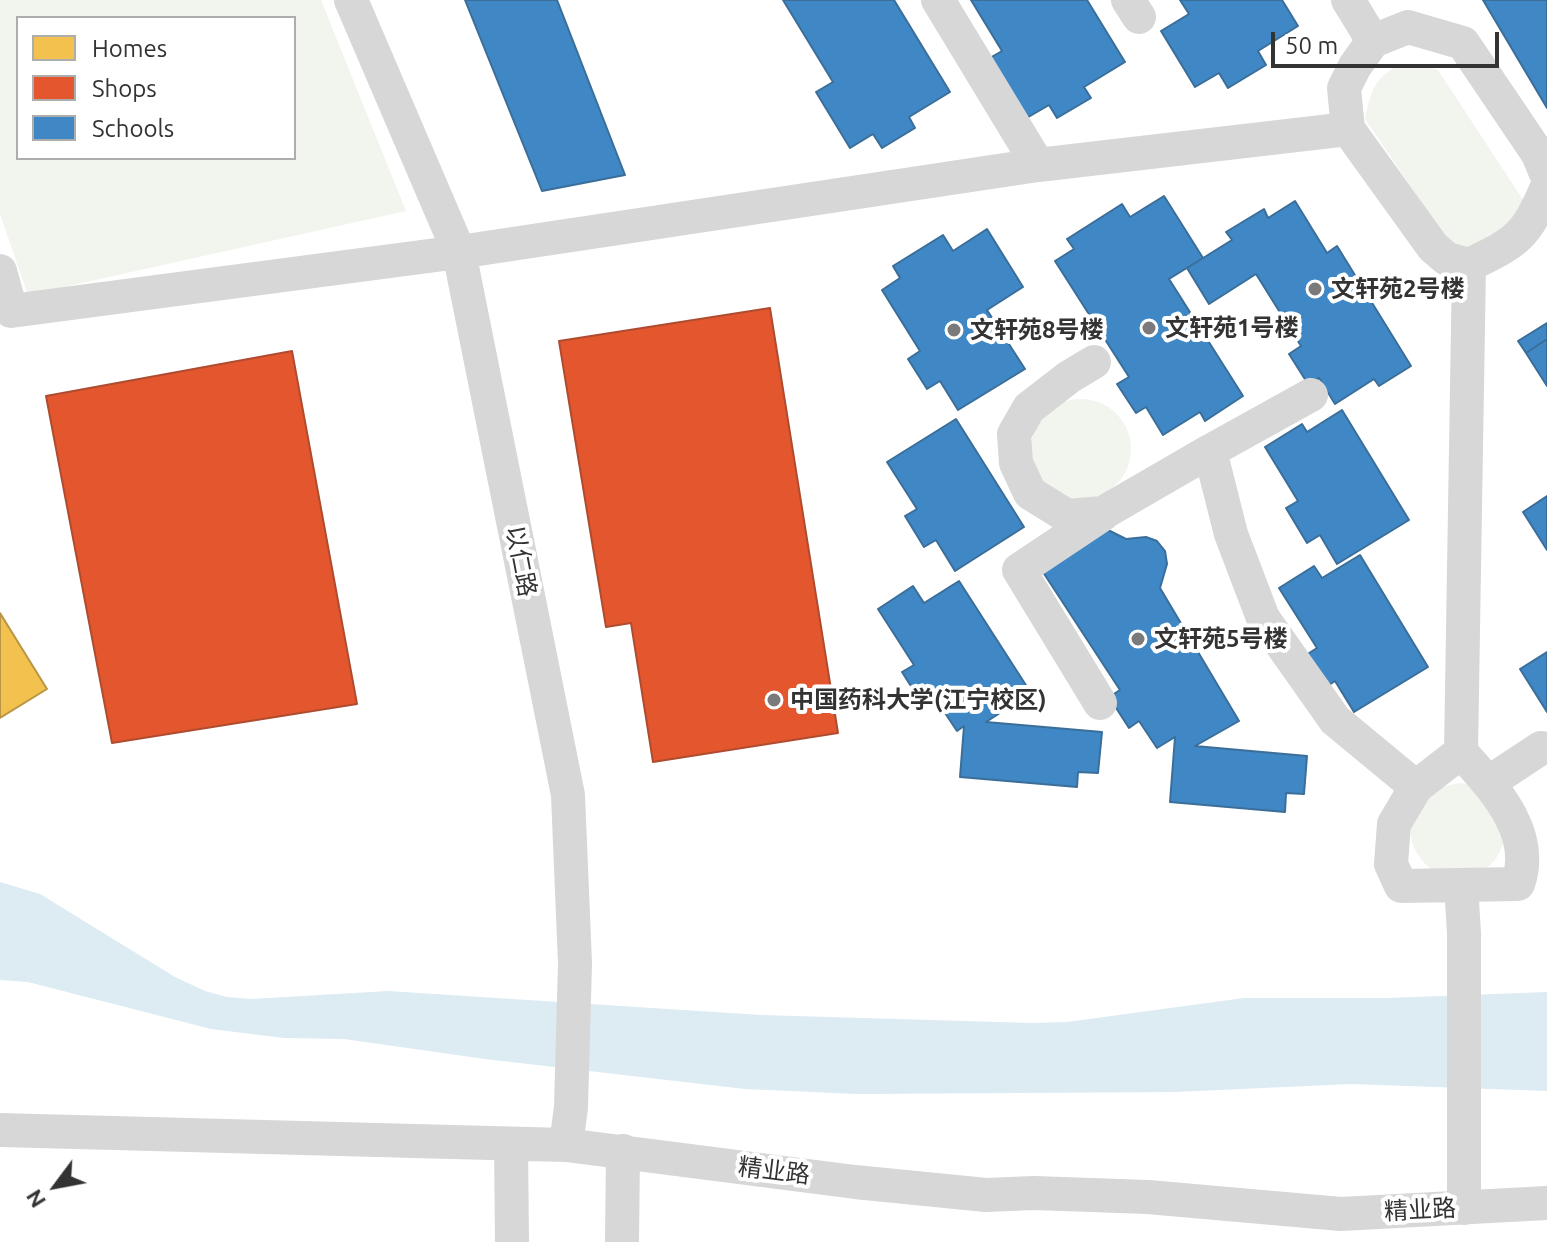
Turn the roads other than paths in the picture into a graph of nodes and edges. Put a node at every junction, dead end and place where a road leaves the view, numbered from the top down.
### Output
1 (351, 0) edge
2 (938, 0) edge
3 (1348, 0) edge
4 (1373, 41) junction
5 (1348, 129) junction
6 (1038, 165) junction
7 (1547, 176) edge
8 (1547, 187) edge
9 (459, 252) junction
10 (1469, 265) junction
11 (0, 271) edge
12 (1094, 362) dead end
13 (1311, 395) dead end
14 (1210, 451) junction
15 (1103, 513) junction
16 (1100, 703) dead end
17 (1541, 748) dead end
18 (1461, 752) junction
19 (1488, 783) junction
20 (1416, 787) junction
21 (1461, 885) junction
22 (0, 1130) edge
23 (511, 1145) junction
24 (566, 1145) junction
25 (623, 1151) junction
26 (1547, 1203) edge
27 (1464, 1208) junction
28 (512, 1242) edge
29 (622, 1242) edge

1 - 9 street, 以仁路
2 - 6 street
3 - 4 street
4 - 5 street
4 - 7 street
5 - 6 street
5 - 10 street
6 - 9 street
8 - 10 street
9 - 11 street
9 - 24 street, 以仁路
10 - 18 street
12 - 15 street
13 - 14 street
14 - 15 street
14 - 20 street
15 - 16 street
17 - 19 street
18 - 19 street
18 - 20 street
19 - 21 street
20 - 21 street
21 - 27 street
22 - 23 street, 精业路
23 - 24 street, 精业路
23 - 28 street
24 - 25 street, 精业路
25 - 27 street, 精业路
25 - 29 street
26 - 27 street, 精业路

